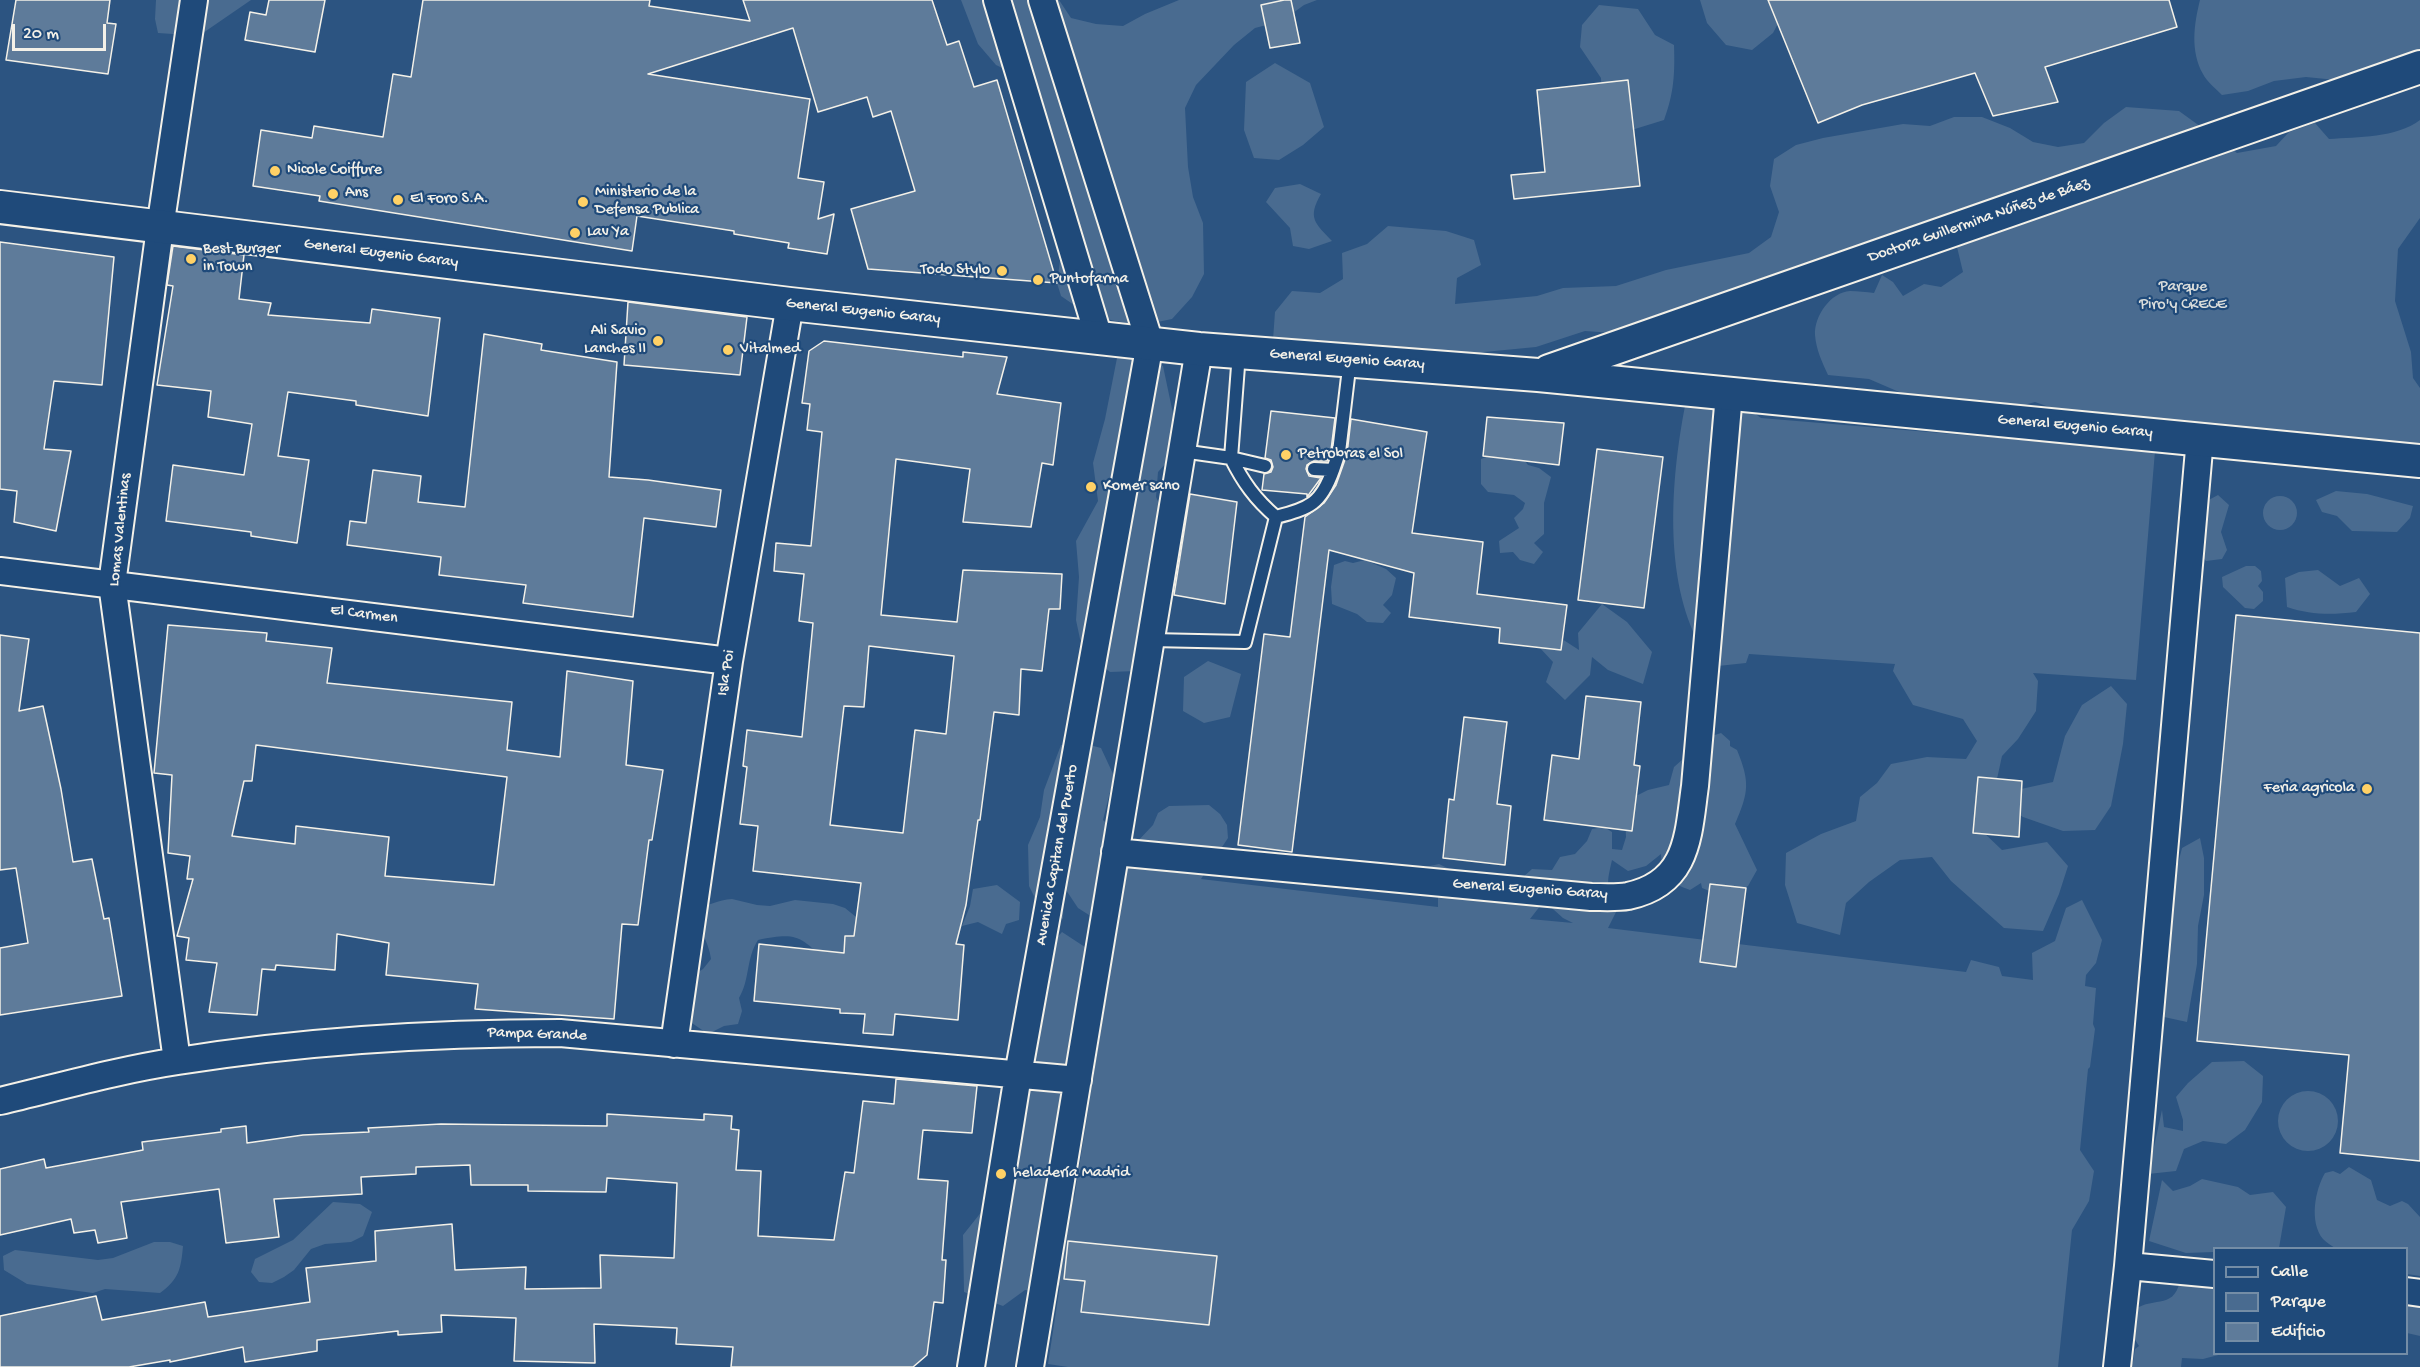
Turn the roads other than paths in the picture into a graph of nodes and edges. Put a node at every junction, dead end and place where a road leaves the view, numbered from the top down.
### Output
1 (194, 0) edge
2 (997, 0) edge
3 (1042, 0) edge
4 (2420, 67) edge
5 (0, 207) edge
6 (160, 228) junction
7 (790, 304) junction
8 (1099, 338) junction
9 (1150, 343) junction
10 (1199, 348) junction
11 (1240, 352) junction
12 (1350, 360) junction
13 (1538, 375) junction
14 (1729, 394) junction
15 (2200, 438) junction
16 (1182, 451) junction
17 (1231, 458) junction
18 (2420, 461) edge
19 (1264, 465) dead end
20 (1314, 469) dead end
21 (1334, 470) junction
22 (1276, 517) junction
23 (0, 571) edge
24 (112, 584) junction
25 (1151, 640) junction
26 (729, 661) junction
27 (1115, 852) junction
28 (674, 1044) junction
29 (177, 1061) junction
30 (1018, 1075) junction
31 (1078, 1080) junction
32 (0, 1101) edge
33 (2128, 1266) junction
34 (2213, 1274) edge
35 (970, 1367) edge
36 (1030, 1367) edge
37 (2117, 1367) edge

1 - 6 street, Lomas Valentinas
2 - 8 street
3 - 9 street
4 - 13 street, Doctora Guillermina Núñez de Báez
5 - 6 street, General Eugenio Garay
6 - 7 street, General Eugenio Garay
6 - 24 street, Lomas Valentinas
7 - 8 street, General Eugenio Garay
7 - 26 street, Isla Poi
8 - 9 street, General Eugenio Garay
9 - 10 street, General Eugenio Garay
9 - 30 street, Avenida Capitan del Puerto
10 - 11 street, General Eugenio Garay
10 - 16 street
11 - 12 street, General Eugenio Garay
11 - 17 lane
12 - 13 street, General Eugenio Garay
12 - 21 lane
13 - 14 street, General Eugenio Garay
14 - 15 street, General Eugenio Garay
14 - 27 street, General Eugenio Garay
15 - 18 street, General Eugenio Garay
15 - 33 street
16 - 17 lane
16 - 25 street
17 - 19 lane
17 - 22 lane
20 - 21 lane
21 - 22 lane
22 - 25 lane
23 - 24 street, El Carmen
24 - 26 street, El Carmen
24 - 29 street, Lomas Valentinas
25 - 27 street
26 - 28 street, Isla Poi
27 - 31 street
28 - 29 street, Pampa Grande
28 - 30 street, Pampa Grande
29 - 32 street, Pampa Grande
30 - 31 street, Pampa Grande
30 - 35 street, Avenida Capitan del Puerto
31 - 36 street
33 - 34 street
33 - 37 street

